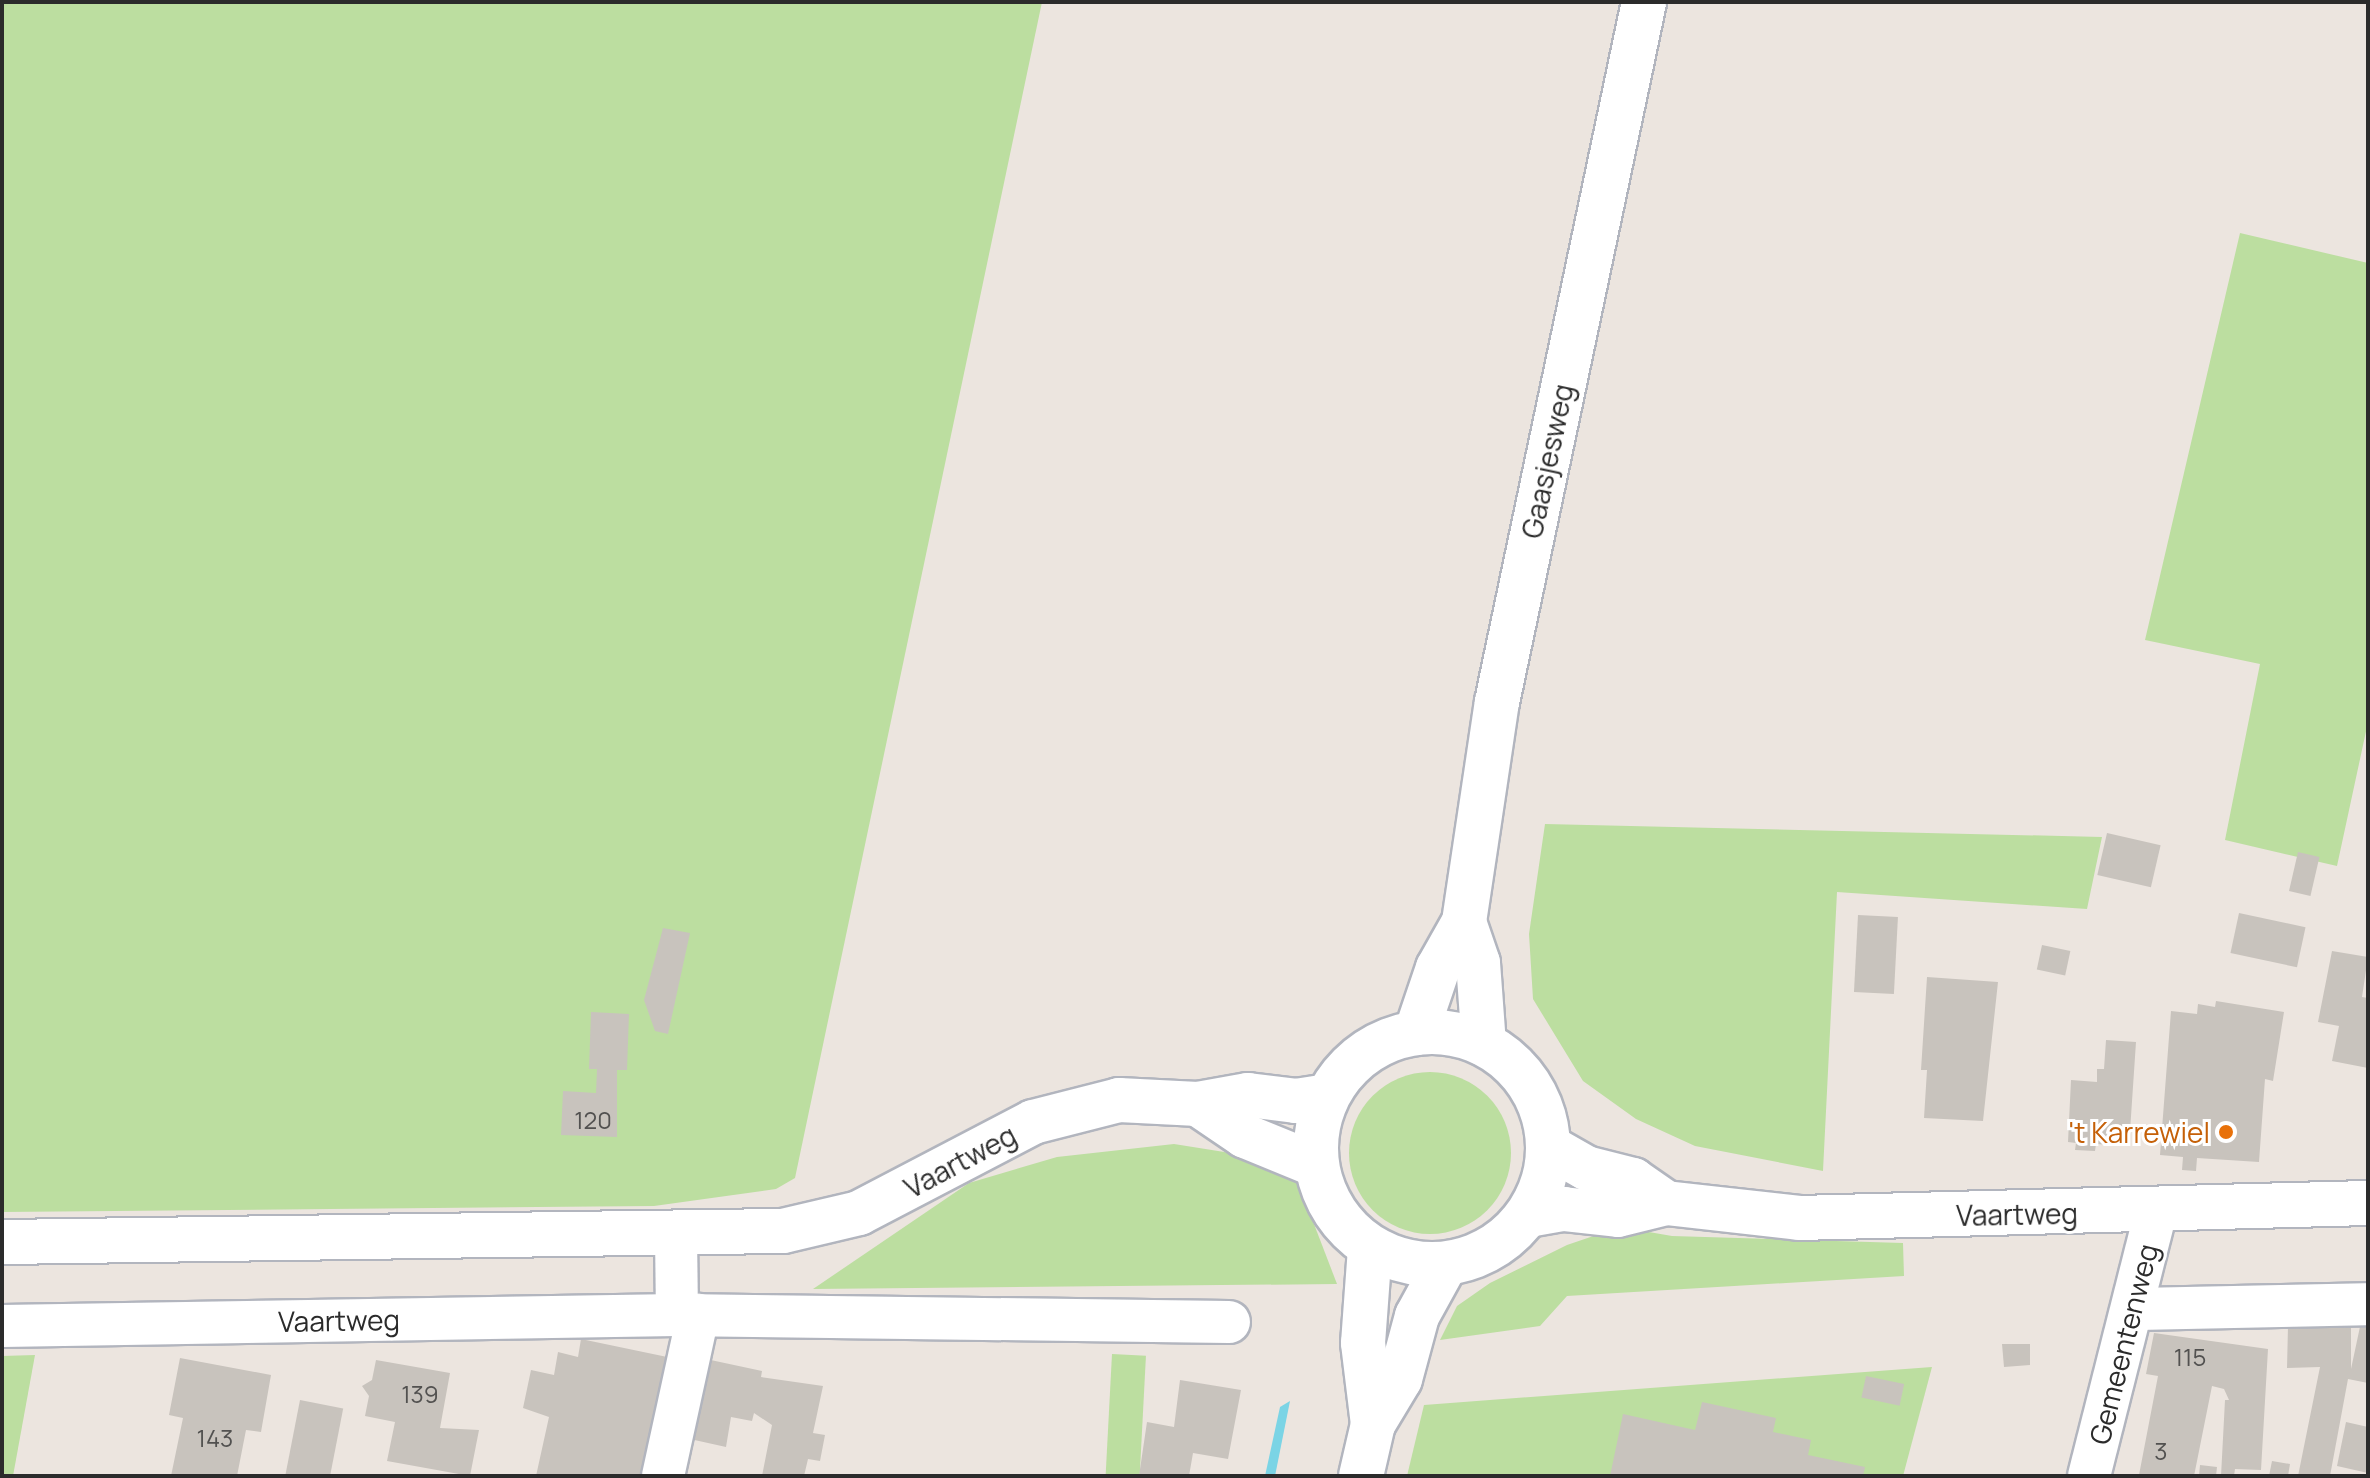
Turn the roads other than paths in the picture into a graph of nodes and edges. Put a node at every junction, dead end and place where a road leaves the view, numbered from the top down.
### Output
1 (1644, 2) edge
2 (1464, 922) junction
3 (1416, 1033) junction
4 (1484, 1044) junction
5 (1327, 1096) junction
6 (1198, 1104) junction
7 (1549, 1147) junction
8 (1316, 1165) junction
9 (1666, 1203) junction
10 (2368, 1203) edge
11 (2156, 1212) junction
12 (1528, 1215) junction
13 (676, 1234) junction
14 (2, 1242) edge
15 (1370, 1248) junction
16 (1445, 1265) junction
17 (2368, 1304) edge
18 (2135, 1309) junction
19 (687, 1315) junction
20 (1229, 1322) dead end
21 (2, 1326) edge
22 (1373, 1424) junction
23 (663, 1476) edge
24 (1361, 1476) edge
25 (2089, 1476) edge

1 - 2 street, Gaasjesweg
2 - 3 street, Gaasjesweg
2 - 4 street, Gaasjesweg
3 - 4 street
3 - 5 street
4 - 7 street
5 - 6 street, Vaartweg
5 - 8 street
6 - 8 street
6 - 13 street, Vaartweg
7 - 9 street, Vaartweg
7 - 12 street
8 - 15 street
9 - 11 street, Vaartweg
9 - 12 street, Vaartweg
10 - 11 street, Vaartweg
11 - 18 street, Gemeentenweg
12 - 16 street
13 - 14 street, Vaartweg
13 - 19 street
15 - 16 street
15 - 22 street
16 - 22 street
17 - 18 street
18 - 25 street, Gemeentenweg
19 - 20 street, Vaartweg
19 - 21 street, Vaartweg
19 - 23 street
22 - 24 street

